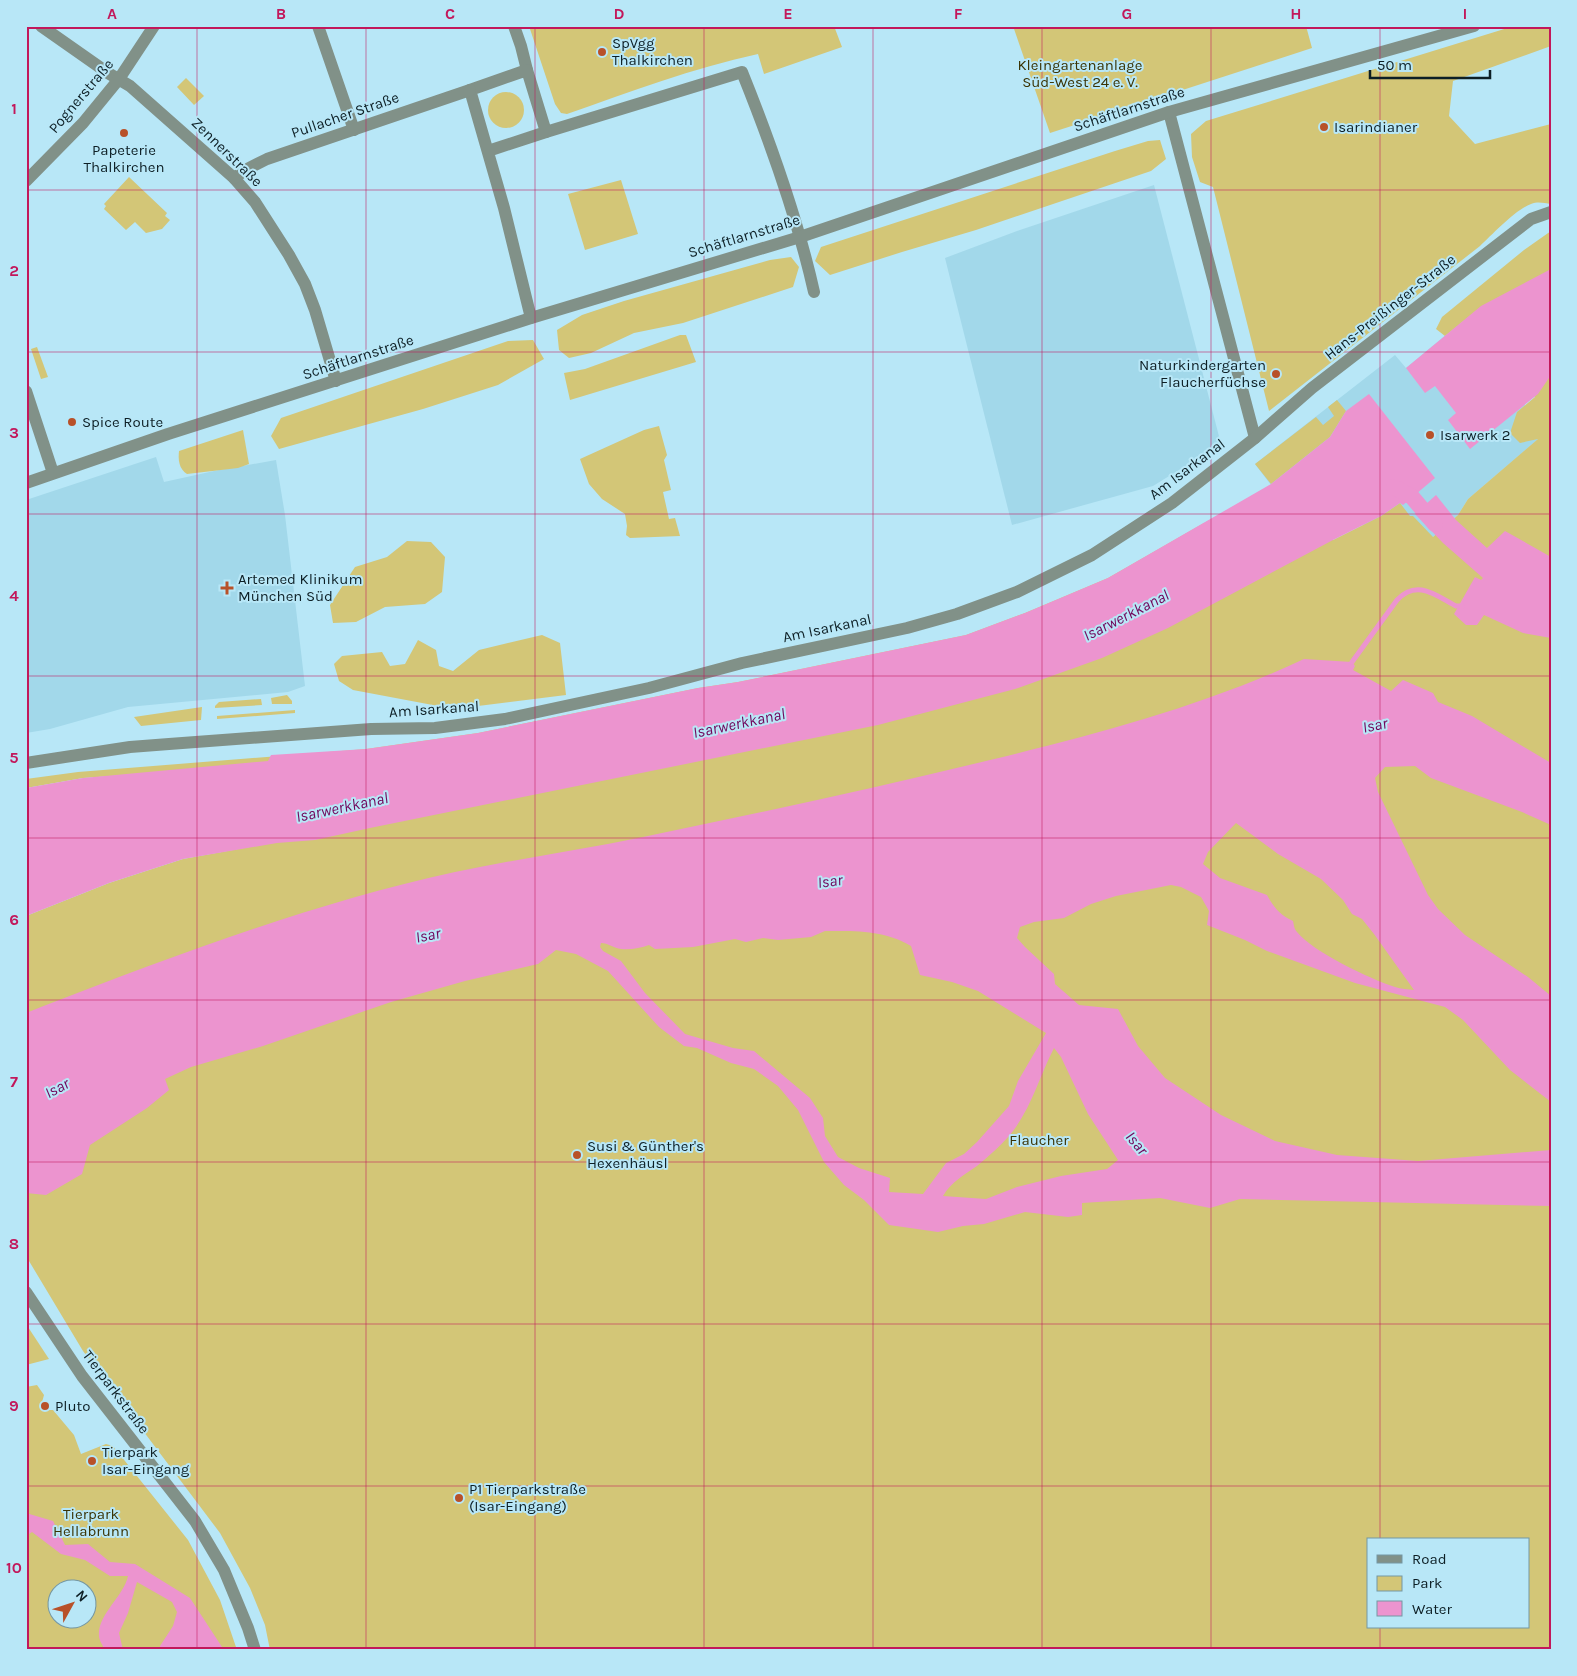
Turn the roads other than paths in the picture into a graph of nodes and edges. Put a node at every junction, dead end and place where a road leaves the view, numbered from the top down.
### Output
1 (41, 26) edge
2 (154, 26) edge
3 (318, 26) edge
4 (514, 26) edge
5 (1474, 26) edge
6 (527, 70) junction
7 (119, 79) junction
8 (470, 90) junction
9 (1169, 112) junction
10 (354, 130) junction
11 (546, 132) junction
12 (488, 151) junction
13 (234, 178) junction
14 (26, 181) edge
15 (1551, 212) edge
16 (800, 237) junction
17 (814, 292) dead end
18 (531, 318) junction
19 (336, 381) junction
20 (26, 391) edge
21 (1255, 438) junction
22 (53, 473) junction
23 (26, 483) edge
24 (26, 763) edge
25 (26, 1292) edge
26 (255, 1650) edge

1 - 7 street, Zennerstraße
2 - 7 street, Pognerstraße
3 - 10 street
4 - 6 street
5 - 9 street, Schäftlarnstraße
6 - 8 street, Pullacher Straße
6 - 11 street
7 - 13 street, Zennerstraße
7 - 14 street, Pognerstraße
8 - 10 street, Pullacher Straße
8 - 12 street
9 - 16 street, Schäftlarnstraße
9 - 21 street
10 - 13 street, Pullacher Straße
11 - 12 street
11 - 16 street
12 - 18 street
13 - 19 street, Zennerstraße
15 - 21 street, Hans-Preißinger-Straße
16 - 17 street
16 - 18 street, Schäftlarnstraße
18 - 19 street, Schäftlarnstraße
19 - 22 street, Schäftlarnstraße
20 - 22 street
21 - 24 street, Am Isarkanal
22 - 23 street, Schäftlarnstraße
25 - 26 street, Tierparkstraße

